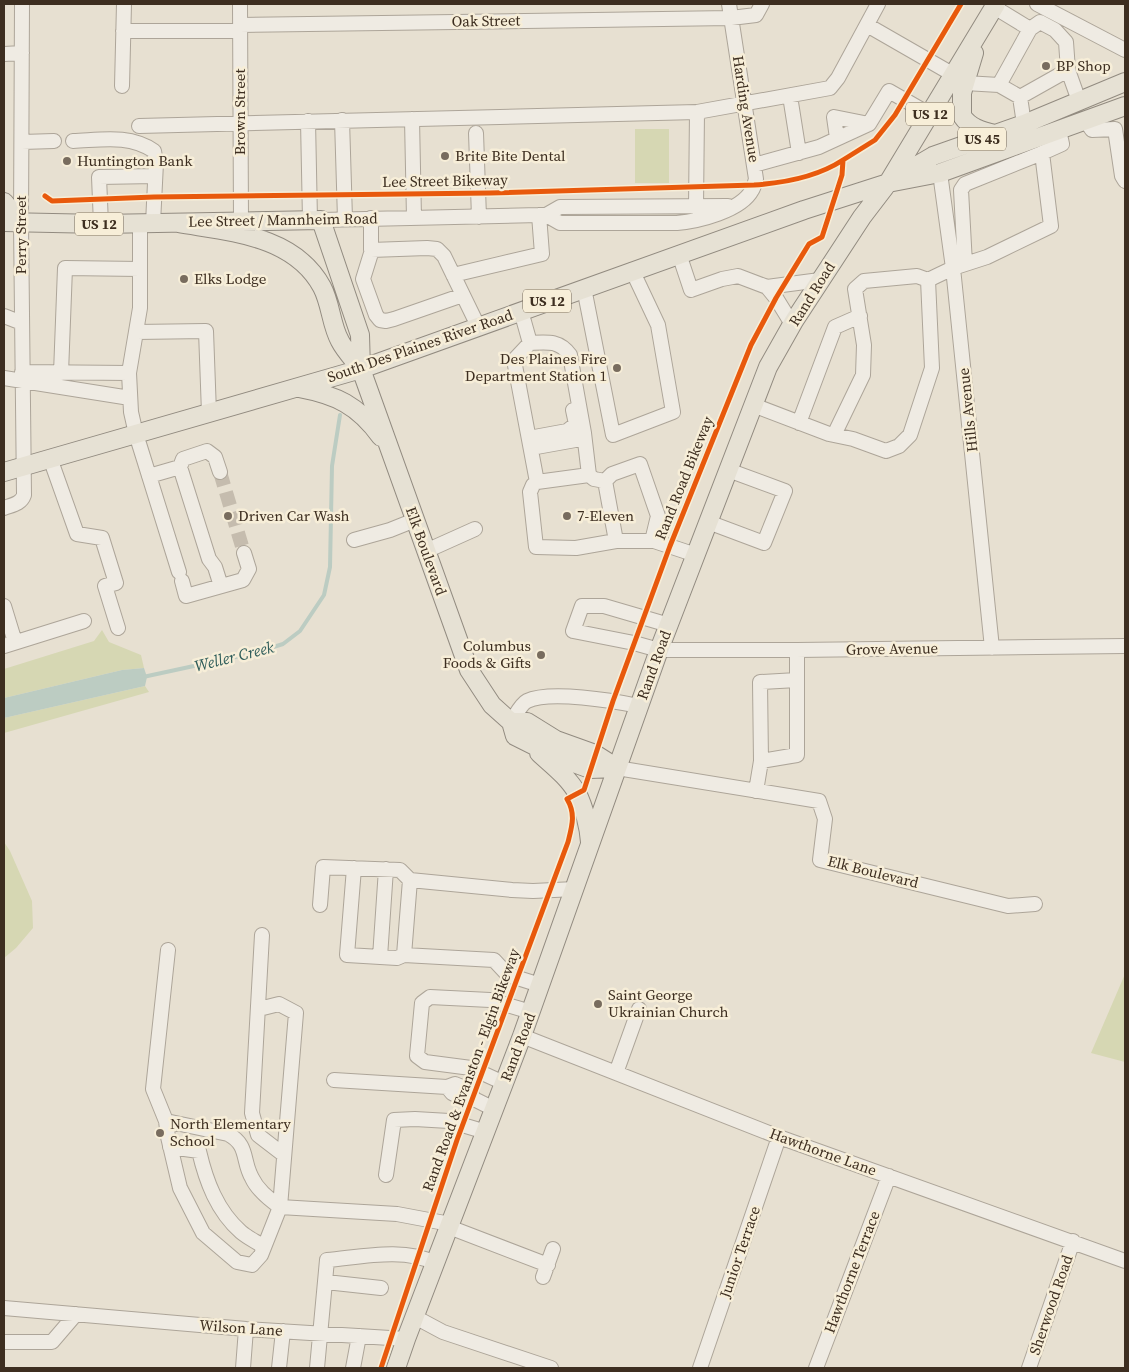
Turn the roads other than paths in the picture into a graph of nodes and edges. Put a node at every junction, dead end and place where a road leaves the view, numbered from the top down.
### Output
1 (22, 4) edge
2 (124, 4) edge
3 (240, 4) edge
4 (762, 4) edge
5 (878, 4) edge
6 (1037, 4) edge
7 (995, 6) edge
8 (1054, 8) edge
9 (730, 11) edge
10 (867, 25) junction
11 (240, 28) junction
12 (1030, 29) junction
13 (123, 31) junction
14 (1125, 50) edge
15 (22, 53) junction
16 (4, 54) edge
17 (1068, 70) junction
18 (959, 79) junction
19 (1125, 82) edge
20 (999, 85) junction
21 (122, 86) dead end
22 (790, 96) junction
23 (1020, 97) junction
24 (1079, 101) junction
25 (745, 105) junction
26 (1118, 109) edge
27 (696, 112) junction
28 (929, 114) junction
29 (412, 118) junction
30 (342, 120) junction
31 (1085, 120) junction
32 (308, 121) junction
33 (240, 123) junction
34 (869, 124) junction
35 (1024, 124) junction
36 (139, 126) dead end
37 (1115, 129) junction
38 (1059, 130) junction
39 (476, 133) dead end
40 (995, 134) junction
41 (837, 138) junction
42 (54, 141) dead end
43 (72, 141) dead end
44 (22, 142) junction
45 (798, 153) junction
46 (1042, 153) junction
47 (1005, 159) junction
48 (974, 161) junction
49 (754, 165) junction
50 (940, 173) junction
51 (155, 176) junction
52 (980, 178) junction
53 (1125, 181) edge
54 (888, 183) junction
55 (4, 202) edge
56 (734, 206) junction
57 (696, 207) junction
58 (543, 215) junction
59 (479, 217) junction
60 (370, 218) junction
61 (414, 218) junction
62 (345, 219) junction
63 (316, 220) junction
64 (240, 221) junction
65 (12, 222) edge
66 (178, 222) junction
67 (146, 223) junction
68 (101, 224) junction
69 (372, 250) junction
70 (679, 254) junction
71 (959, 266) junction
72 (140, 269) junction
73 (632, 270) junction
74 (453, 275) junction
75 (820, 280) junction
76 (928, 280) junction
77 (767, 287) junction
78 (584, 288) junction
79 (463, 295) junction
80 (521, 311) junction
81 (4, 316) edge
82 (860, 316) junction
83 (22, 323) junction
84 (792, 324) junction
85 (478, 326) junction
86 (136, 332) junction
87 (530, 343) junction
88 (561, 346) junction
89 (361, 369) junction
90 (61, 373) junction
91 (129, 373) junction
92 (22, 377) junction
93 (4, 378) edge
94 (296, 388) junction
95 (130, 398) junction
96 (753, 405) junction
97 (209, 413) junction
98 (799, 423) junction
99 (584, 433) junction
100 (136, 434) junction
101 (834, 435) junction
102 (530, 443) junction
103 (389, 449) junction
104 (50, 458) junction
105 (24, 466) junction
106 (180, 467) junction
107 (728, 470) junction
108 (4, 472) edge
109 (220, 472) tunnel mouth
110 (589, 475) junction
111 (149, 476) junction
112 (605, 481) junction
113 (537, 482) junction
114 (4, 508) edge
115 (415, 520) junction
116 (708, 522) junction
117 (475, 529) dead end
118 (354, 540) dead end
119 (616, 541) junction
120 (652, 541) junction
121 (426, 551) junction
122 (244, 554) tunnel mouth
123 (696, 555) junction
124 (221, 586) junction
125 (4, 606) edge
126 (84, 621) dead end
127 (669, 625) junction
128 (118, 628) dead end
129 (10, 644) edge
130 (1125, 646) edge
131 (992, 648) junction
132 (659, 650) junction
133 (797, 650) junction
134 (797, 680) junction
135 (639, 706) junction
136 (511, 722) junction
137 (529, 744) junction
138 (761, 761) junction
139 (617, 768) junction
140 (756, 791) junction
141 (590, 844) junction
142 (354, 868) junction
143 (386, 869) junction
144 (410, 880) junction
145 (575, 889) junction
146 (1035, 904) dead end
147 (320, 906) dead end
148 (262, 935) dead end
149 (168, 950) dead end
150 (404, 955) junction
151 (380, 957) junction
152 (540, 985) junction
153 (259, 1008) junction
154 (639, 1009) dead end
155 (531, 1012) junction
156 (522, 1036) junction
157 (616, 1073) junction
158 (334, 1080) dead end
159 (504, 1084) junction
160 (494, 1109) junction
161 (166, 1122) junction
162 (486, 1132) junction
163 (780, 1136) junction
164 (170, 1147) junction
165 (284, 1155) junction
166 (386, 1175) dead end
167 (889, 1176) junction
168 (280, 1207) junction
169 (450, 1225) junction
170 (1073, 1241) junction
171 (264, 1247) junction
172 (554, 1249) dead end
173 (1125, 1261) edge
174 (435, 1263) junction
175 (326, 1282) junction
176 (381, 1288) dead end
177 (4, 1308) edge
178 (76, 1314) junction
179 (415, 1316) junction
180 (246, 1329) junction
181 (283, 1331) junction
182 (321, 1334) junction
183 (360, 1336) junction
184 (406, 1339) junction
185 (4, 1342) edge
186 (243, 1368) edge
187 (279, 1368) edge
188 (317, 1368) edge
189 (353, 1368) edge
190 (396, 1368) edge
191 (551, 1368) edge
192 (700, 1368) edge
193 (816, 1368) edge
194 (1029, 1368) edge

1 - 15 street, Perry Street
2 - 13 street
3 - 11 street, Brown Street
4 - 9 street, Oak Street
5 - 10 street
6 - 8 street
7 - 12 street
7 - 18 main road
8 - 14 street
9 - 11 street, Oak Street
9 - 25 street, Harding Avenue
10 - 18 street
10 - 22 street
11 - 13 street, Oak Street
11 - 33 street, Brown Street
12 - 17 street
12 - 20 street
13 - 21 street
15 - 16 street
15 - 44 street, Perry Street
17 - 23 street
17 - 24 street
18 - 20 street
18 - 28 main road, Rand Road / US 12
18 - 40 main road
19 - 24 main road, South Des Plaines River Road / US 45
20 - 23 street
22 - 25 street
22 - 45 street
23 - 35 street
24 - 35 main road, South Des Plaines River Road / US 45
25 - 27 street
25 - 49 street, Harding Avenue
26 - 31 main road, South Des Plaines River Road / US 45
26 - 37 street
27 - 29 street
27 - 57 street
28 - 34 street
28 - 54 main road, Rand Road / US 12
29 - 30 street
29 - 61 street
30 - 32 street
30 - 62 street
31 - 37 street
31 - 38 main road, South Des Plaines River Road / US 45
32 - 33 street
32 - 63 street
33 - 36 street
33 - 64 street, Brown Street
34 - 41 street
34 - 41 street
35 - 40 main road, South Des Plaines River Road / US 45
37 - 53 street
38 - 46 street
38 - 47 main road, South Des Plaines River Road / US 45
39 - 59 street
40 - 54 main road, South Des Plaines River Road / US 45
41 - 45 street
42 - 44 street
43 - 51 street
44 - 65 street, Perry Street
45 - 49 street
46 - 47 street
46 - 71 street
47 - 48 main road, South Des Plaines River Road / US 45
47 - 52 street
48 - 50 main road, South Des Plaines River Road / US 45
48 - 52 street
49 - 56 street, Harding Avenue
50 - 54 main road, South Des Plaines River Road / US 45
50 - 71 street, Hills Avenue
51 - 67 street
51 - 68 street
52 - 71 street
54 - 70 main road, South Des Plaines River Road / US 12
54 - 75 main road, Rand Road
55 - 65 main road
56 - 57 street, Lee Street / Mannheim Road
56 - 58 street, Lee Street / Mannheim Road
57 - 58 street, Lee Street / Mannheim Road
58 - 59 street, Lee Street / Mannheim Road
58 - 74 street
59 - 61 street, Lee Street / Mannheim Road
60 - 61 street, Lee Street / Mannheim Road
60 - 62 street, Lee Street / Mannheim Road
60 - 69 street
62 - 63 street, Lee Street / Mannheim Road
63 - 64 main road, Lee Street / Mannheim Road / US 12
63 - 89 main road, Elk Boulevard
64 - 66 main road, Lee Street / Mannheim Road / US 12
65 - 68 main road, Lee Street / Mannheim Road / US 12
65 - 83 street, Perry Street
66 - 67 main road, Lee Street / Mannheim Road / US 12
66 - 89 main road, Elk Boulevard
67 - 68 main road, Lee Street / Mannheim Road / US 12
67 - 72 street
69 - 74 street
69 - 79 street
70 - 73 main road, South Des Plaines River Road / US 12
70 - 77 street
71 - 76 street
71 - 131 street, Hills Avenue
72 - 86 street
72 - 90 street
73 - 78 main road, South Des Plaines River Road / US 12
73 - 78 street
74 - 79 street
75 - 77 street
75 - 84 main road, Rand Road
76 - 82 street
76 - 101 street
77 - 84 street
78 - 80 main road, South Des Plaines River Road / US 12
79 - 85 street
80 - 85 main road, South Des Plaines River Road / US 12
80 - 87 street
81 - 83 street
82 - 98 street
82 - 101 street
83 - 92 street, Perry Street
84 - 96 main road, Rand Road
85 - 89 main road, South Des Plaines River Road / US 12
86 - 91 street
86 - 97 street
87 - 88 street
87 - 102 street
88 - 99 street
88 - 102 street
89 - 94 main road, South Des Plaines River Road
89 - 103 main road, Elk Boulevard
90 - 91 street
90 - 92 street
91 - 95 street
92 - 93 street
92 - 95 street
92 - 105 street, Perry Street
94 - 97 main road, South Des Plaines River Road
94 - 103 main road
95 - 100 street
96 - 98 street
96 - 107 main road, Rand Road
97 - 100 main road, South Des Plaines River Road
98 - 101 street
99 - 102 street
99 - 110 street
100 - 104 main road, South Des Plaines River Road
100 - 111 street
102 - 113 street
103 - 115 main road, Elk Boulevard
104 - 105 main road, South Des Plaines River Road
104 - 128 street
105 - 108 main road, South Des Plaines River Road
105 - 114 street, Perry Street
106 - 109 street
106 - 111 street
106 - 124 street
107 - 116 main road, Rand Road
107 - 116 street
110 - 112 street
110 - 113 street
111 - 124 street
112 - 119 street
112 - 120 street
113 - 119 street
115 - 118 street
115 - 121 main road, Elk Boulevard
116 - 123 main road, Rand Road
117 - 121 street
119 - 120 street
120 - 123 street
121 - 136 main road, Elk Boulevard
122 - 124 street
123 - 127 main road, Rand Road
125 - 129 street
126 - 129 street
127 - 132 main road, Rand Road
127 - 132 street, Grove Avenue
130 - 131 street, Grove Avenue
131 - 133 street, Grove Avenue
132 - 133 street, Grove Avenue
132 - 135 main road, Rand Road
133 - 134 street
134 - 138 street
134 - 138 street
135 - 136 street
135 - 139 main road, Rand Road
136 - 137 main road, Elk Boulevard
136 - 139 main road, Elk Boulevard
137 - 139 main road, Elk Boulevard
137 - 141 main road
138 - 140 street
139 - 140 street, Elk Boulevard
139 - 141 main road, Rand Road
140 - 146 street, Elk Boulevard
141 - 145 main road, Rand Road
142 - 143 street
142 - 147 street
142 - 151 street
143 - 144 street
143 - 151 street
144 - 145 street
144 - 150 street
145 - 152 main road, Rand Road
148 - 153 street
149 - 161 street
150 - 151 street
150 - 152 street
152 - 155 main road, Rand Road
153 - 165 street
153 - 165 street
154 - 157 street
155 - 156 main road, Rand Road
155 - 159 street
156 - 157 street, Hawthorne Lane
156 - 159 main road, Rand Road
157 - 163 street, Hawthorne Lane
158 - 160 street
159 - 160 main road, Rand Road
160 - 162 main road, Rand Road
161 - 164 street
161 - 168 street
162 - 166 street
162 - 169 main road, Rand Road
163 - 167 street, Hawthorne Lane
163 - 192 street, Junior Terrace
164 - 171 street
164 - 171 street
165 - 168 street
167 - 170 street, Hawthorne Lane
167 - 193 street, Hawthorne Terrace
168 - 169 street
168 - 171 street
169 - 172 street
169 - 174 main road, Rand Road
170 - 173 street, Hawthorne Lane
170 - 194 street, Sherwood Road
174 - 175 street
174 - 179 main road, Rand Road
175 - 176 street
175 - 182 street
177 - 178 street, Wilson Lane
178 - 180 street, Wilson Lane
178 - 185 street
179 - 184 main road, Rand Road
179 - 191 street
180 - 181 street, Wilson Lane
180 - 186 street
181 - 182 street, Wilson Lane
181 - 187 street
182 - 183 street, Wilson Lane
182 - 188 street
183 - 184 street, Wilson Lane
183 - 189 street
184 - 190 main road, Rand Road

